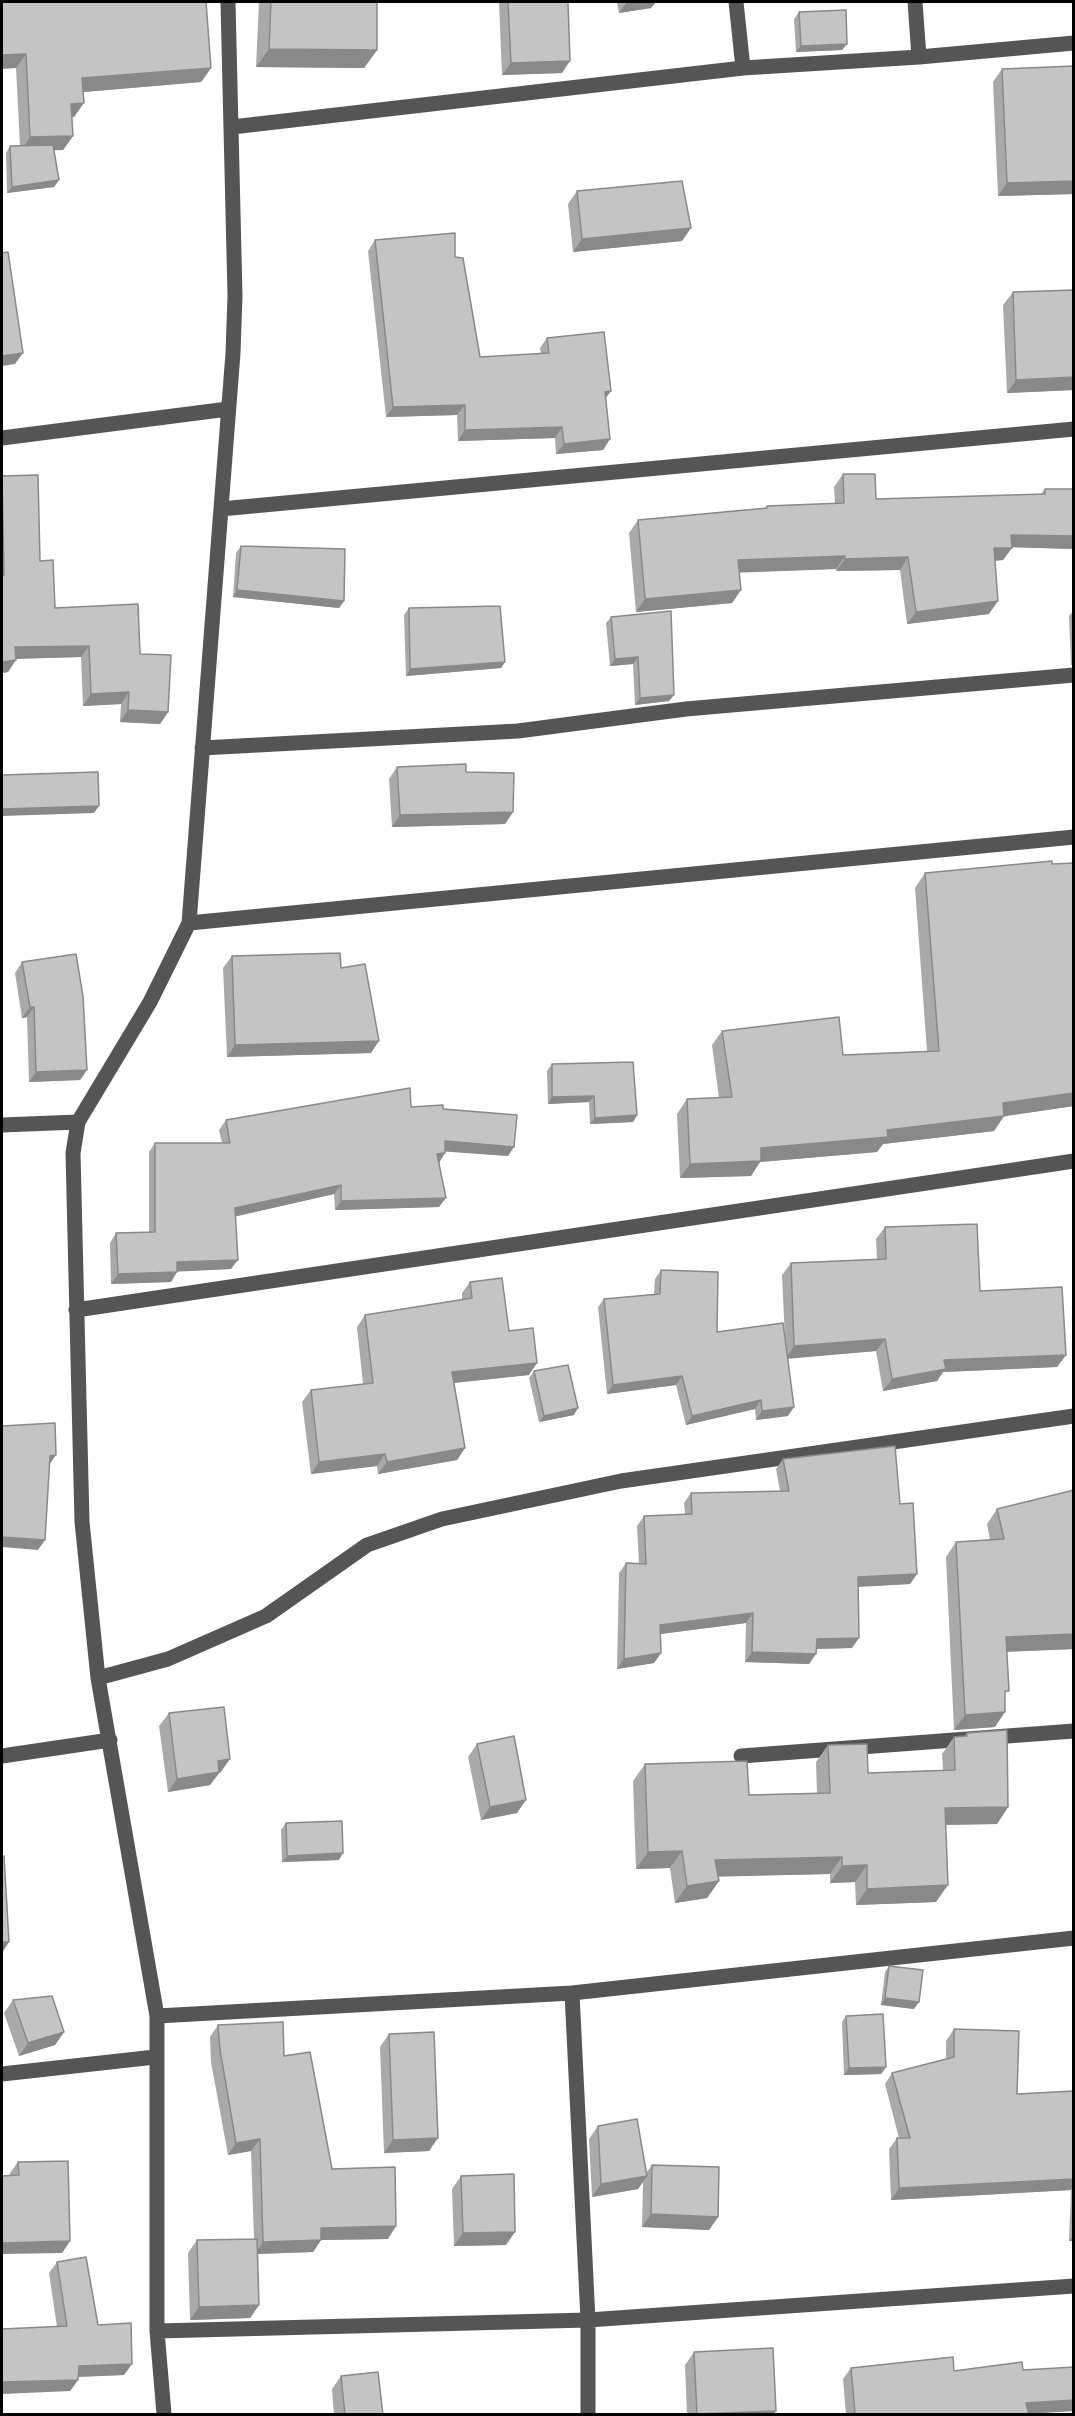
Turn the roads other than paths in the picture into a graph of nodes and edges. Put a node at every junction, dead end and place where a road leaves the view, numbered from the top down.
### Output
1 (228, 2) edge
2 (736, 2) edge
3 (915, 2) edge
4 (1074, 43) edge
5 (920, 57) junction
6 (743, 68) junction
7 (232, 127) junction
8 (228, 409) junction
9 (1074, 429) edge
10 (2, 438) edge
11 (221, 509) junction
12 (1074, 675) edge
13 (202, 748) junction
14 (1074, 837) edge
15 (189, 923) junction
16 (78, 1122) junction
17 (2, 1125) edge
18 (1074, 1161) edge
19 (76, 1310) junction
20 (1074, 1416) edge
21 (98, 1678) junction
22 (1074, 1731) edge
23 (110, 1740) junction
24 (2, 1756) edge
25 (741, 1756) dead end
26 (1074, 1938) edge
27 (572, 1993) junction
28 (157, 2016) junction
29 (155, 2057) junction
30 (2, 2074) edge
31 (1074, 2286) edge
32 (588, 2320) junction
33 (157, 2331) junction
34 (165, 2415) edge
35 (588, 2415) edge

1 - 7 street
2 - 6 street
3 - 5 street
4 - 5 street
5 - 6 street
6 - 7 street
7 - 8 street
8 - 10 street
8 - 11 street
9 - 11 street
11 - 13 street
12 - 13 street
13 - 15 street
14 - 15 street
15 - 16 street
16 - 17 street
16 - 19 street
18 - 19 street
19 - 21 street
20 - 21 street
21 - 23 street
22 - 25 street
23 - 24 street
23 - 28 street
26 - 27 street
27 - 28 street
27 - 32 street
28 - 29 street
29 - 30 street
29 - 33 street
31 - 32 street
32 - 33 street
32 - 35 street
33 - 34 street

